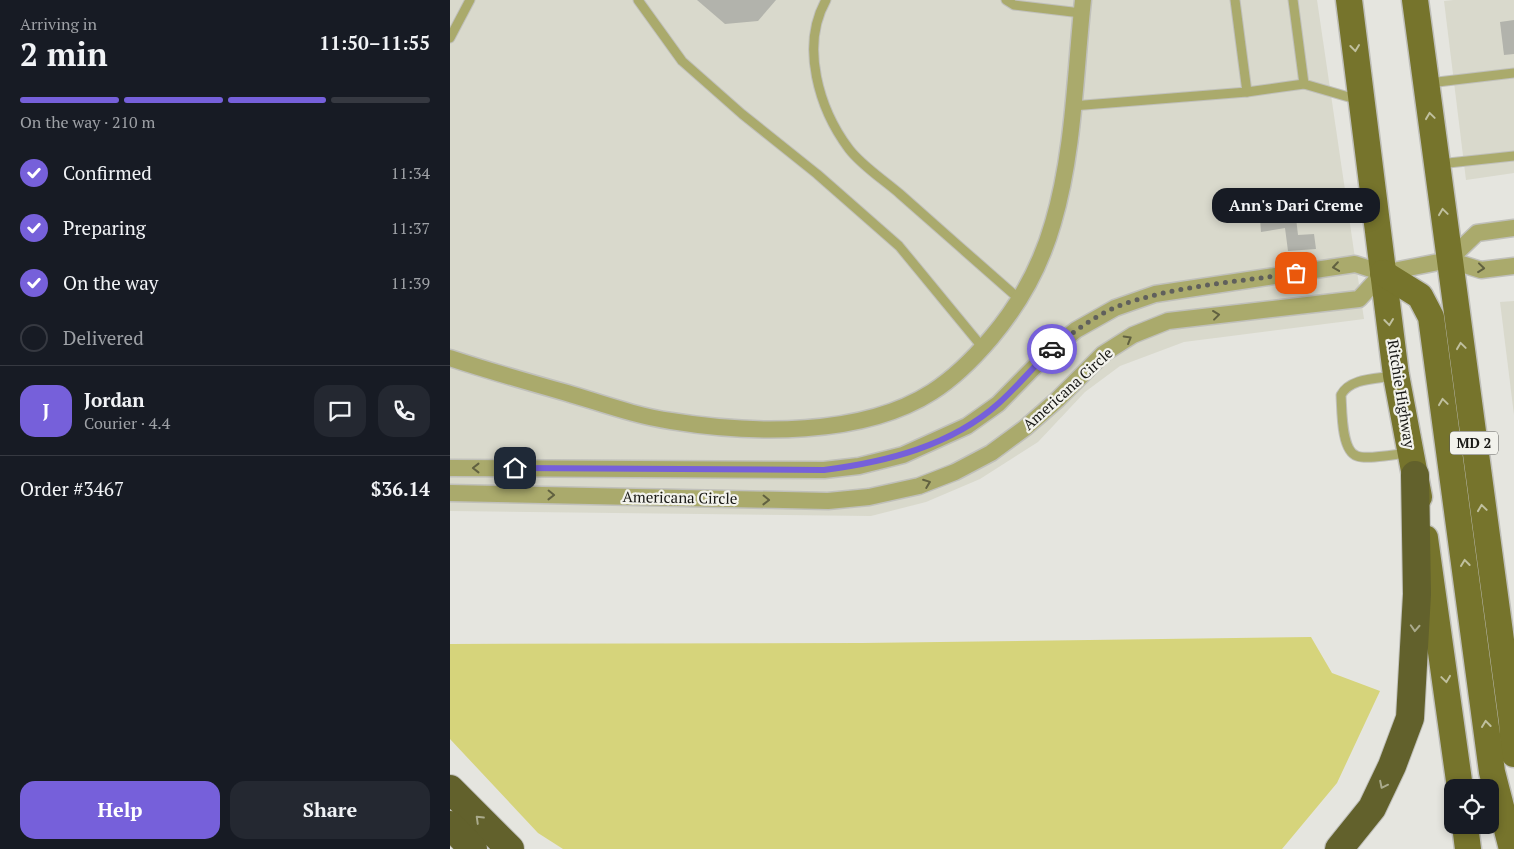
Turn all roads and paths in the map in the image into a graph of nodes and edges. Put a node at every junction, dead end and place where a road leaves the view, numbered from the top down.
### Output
1 (470, 0) edge
2 (638, 0) edge
3 (826, 0) edge
4 (1006, 0) edge
5 (1235, 0) edge
6 (1293, 0) edge
7 (1349, 0) edge
8 (1415, 0) edge
9 (1082, 7) edge
10 (450, 38) edge
11 (1514, 73) edge
12 (1426, 83) junction
13 (1304, 84) junction
14 (1247, 92) junction
15 (1361, 100) junction
16 (1072, 106) junction
17 (1514, 156) edge
18 (1437, 165) junction
19 (1514, 228) edge
20 (1449, 260) junction
21 (1514, 266) edge
22 (1383, 273) junction
23 (1019, 299) junction
24 (983, 348) junction
25 (450, 358) edge
26 (1396, 376) junction
27 (1413, 464) junction
28 (450, 468) edge
29 (450, 493) edge
30 (1506, 634) edge
31 (1514, 754) edge
32 (1459, 779) edge
33 (450, 789) edge
34 (450, 824) edge
35 (1466, 834) edge
36 (473, 849) edge
37 (510, 849) edge
38 (1339, 849) edge
39 (1468, 849) edge
40 (1512, 849) edge

1 - 10 lane
2 - 24 lane
3 - 23 lane
4 - 9 lane
5 - 14 lane
6 - 13 lane
7 -> 15 main road, Ritchie Highway
8 - 12 main road, MD 2
9 - 16 street
11 - 12 lane
18 -> 12 main road, MD 2
13 - 14 lane
13 - 15 lane
14 - 16 lane
15 - 22 main road, Ritchie Highway
16 - 23 street
17 - 18 lane
20 -> 18 main road, MD 2
19 - 20 street
20 -> 21 street, Americana Circle
20 - 22 street, Americana Circle
30 -> 20 main road, MD 2
22 -> 26 main road, Ritchie Highway
22 -> 28 street, Americana Circle
29 -> 22 street, Americana Circle
40 -> 22 main road
23 - 24 street
24 - 25 street
26 - 27 main road, Ritchie Highway
26 - 27 lane
27 -> 32 main road, Ritchie Highway
27 -> 38 highway
30 - 31 main road, MD 2
37 -> 33 highway
34 - 36 highway
35 - 39 main road

